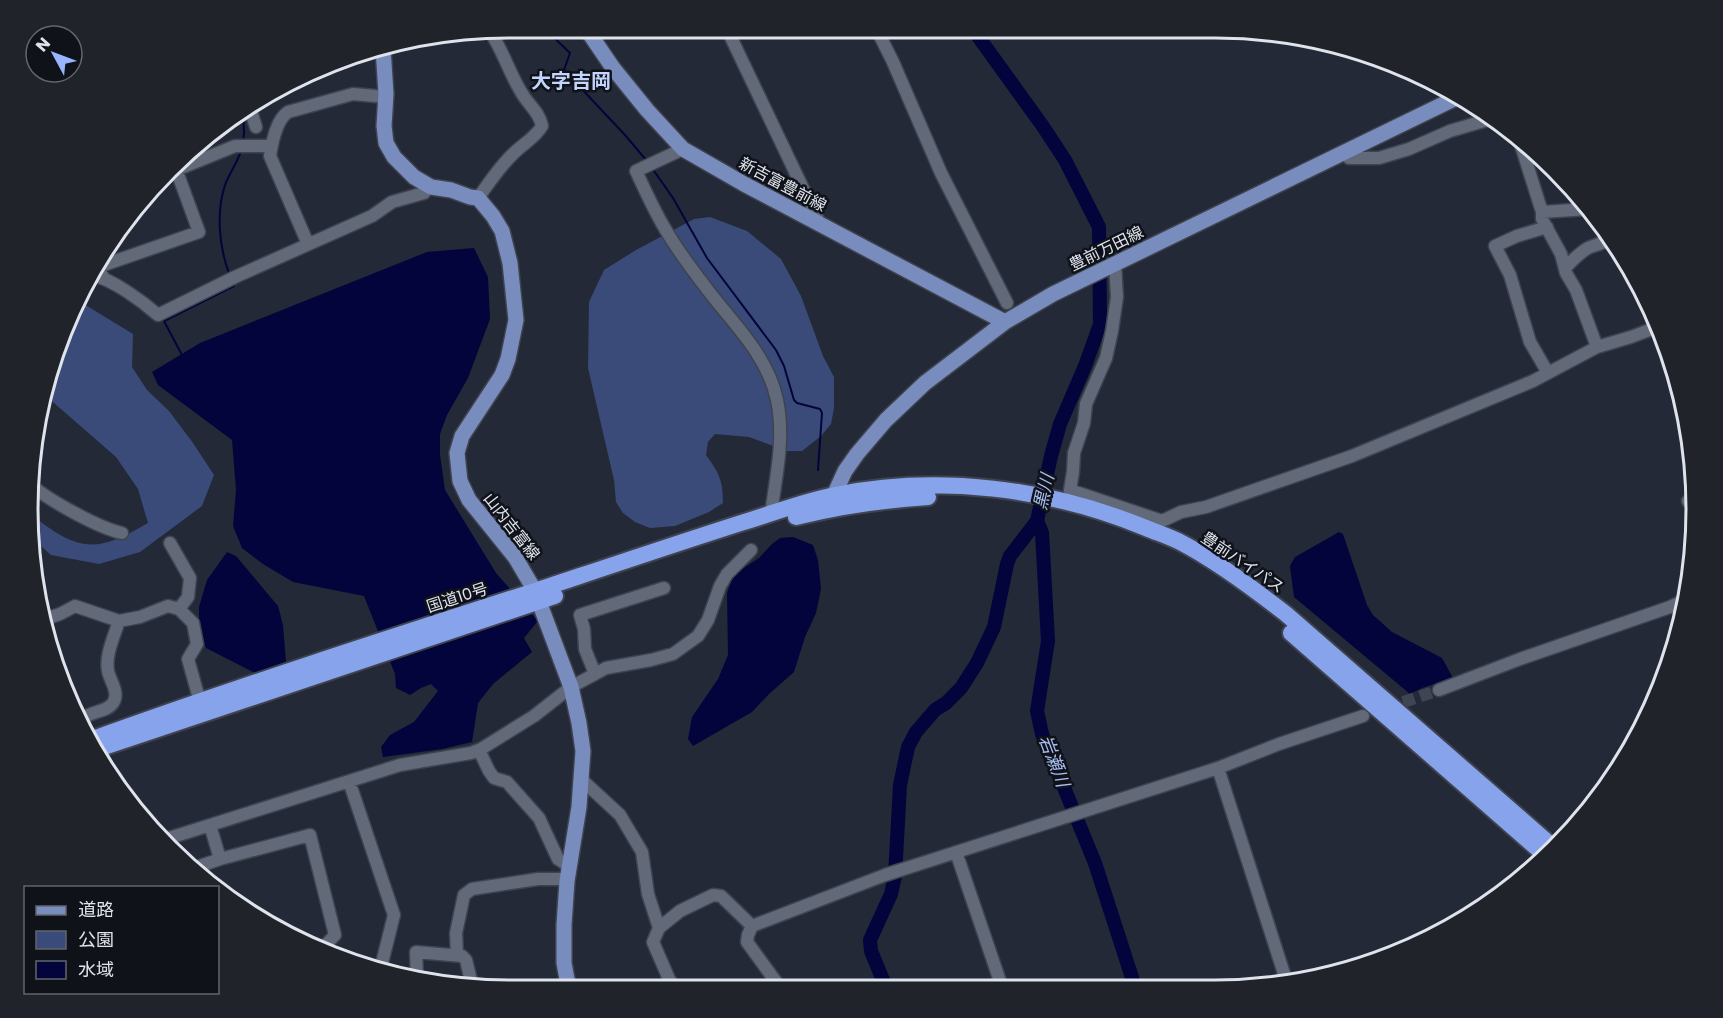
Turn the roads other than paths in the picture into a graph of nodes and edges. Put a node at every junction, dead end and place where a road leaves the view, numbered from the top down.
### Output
1 (494, 38) edge
2 (593, 38) edge
3 (731, 38) edge
4 (881, 38) edge
5 (383, 55) edge
6 (386, 97) junction
7 (1450, 101) edge
8 (252, 114) edge
9 (1482, 121) edge
10 (256, 127) dead end
11 (271, 146) junction
12 (683, 149) junction
13 (1345, 153) junction
14 (1524, 154) edge
15 (1530, 160) edge
16 (1526, 161) junction
17 (187, 166) edge
18 (178, 174) edge
19 (429, 185) junction
20 (478, 198) junction
21 (1578, 210) edge
22 (1542, 212) junction
23 (820, 224) junction
24 (1547, 227) junction
25 (1603, 243) edge
26 (308, 244) junction
27 (1114, 264) junction
28 (104, 268) edge
29 (1565, 268) junction
30 (101, 274) edge
31 (1007, 303) dead end
32 (1005, 322) junction
33 (1650, 330) edge
34 (1597, 346) junction
35 (1548, 373) junction
36 (39, 491) edge
37 (835, 501) junction
38 (771, 514) junction
39 (122, 533) dead end
40 (170, 543) dead end
41 (1177, 546) junction
42 (751, 550) dead end
43 (664, 588) dead end
44 (533, 597) junction
45 (1675, 605) edge
46 (179, 609) junction
47 (51, 617) edge
48 (119, 621) junction
49 (377, 648) junction
50 (595, 674) junction
51 (571, 687) junction
52 (1439, 690) tunnel mouth
53 (200, 702) junction
54 (1363, 716) dead end
55 (85, 717) edge
56 (97, 738) edge
57 (102, 747) edge
58 (479, 750) junction
59 (1218, 768) junction
60 (581, 779) junction
61 (350, 781) junction
62 (210, 825) junction
63 (171, 837) edge
64 (1547, 842) edge
65 (1539, 850) edge
66 (956, 852) junction
67 (220, 859) junction
68 (201, 866) edge
69 (568, 872) junction
70 (752, 926) junction
71 (658, 928) junction
72 (327, 944) edge
73 (457, 955) junction
74 (382, 962) edge
75 (417, 971) edge
76 (1284, 975) edge
77 (470, 978) edge
78 (567, 980) edge
79 (670, 980) edge
80 (773, 980) edge
81 (1000, 980) edge

1 - 20 street
2 - 12 main road, 新吉富豊前線
3 - 23 street
4 - 31 street
5 - 6 main road
6 - 11 street
6 - 19 main road
7 - 13 main road, 豊前万田線
8 - 10 street
9 - 13 street
11 - 17 street
11 - 26 street
12 - 23 main road, 新吉富豊前線
12 - 38 street
13 - 27 main road, 豊前万田線
14 - 16 street
15 - 16 street
16 - 22 street
18 - 28 street
19 - 20 main road
19 - 26 street
20 - 44 main road, 山内吉富線
21 - 22 street
22 - 24 street
23 - 32 main road, 新吉富豊前線
24 - 29 street
24 - 35 street
25 - 29 street
26 - 30 street
27 - 32 main road, 豊前万田線
27 - 35 street
29 - 34 street
32 - 37 main road, 豊前万田線
33 - 34 street
34 - 35 street
36 - 39 street
37 - 38 highway, 国道10号
37 - 41 highway, 豊前バイパス
37 - 44 highway, 国道10号
38 - 44 highway, 国道10号
40 - 46 street
41 - 64 highway, 豊前バイパス
41 - 65 highway, 豊前バイパス
42 - 50 street
43 - 50 street
44 - 49 highway, 国道10号
44 - 51 main road, 山内吉富線
45 - 52 street
46 - 48 street
46 - 53 street
47 - 48 street
48 - 55 street
49 - 53 highway, 国道10号
49 - 57 highway, 国道10号
50 - 51 street
51 - 58 street
51 - 60 main road, 山内吉富線
53 - 56 highway, 国道10号
54 - 59 street
58 - 61 street
58 - 69 street
59 - 66 street
59 - 76 street
60 - 69 main road, 山内吉富線
60 - 71 street
61 - 62 street
61 - 74 street
62 - 63 street
62 - 67 street
66 - 70 street
66 - 81 street
67 - 68 street
67 - 72 street
69 - 73 street
69 - 78 main road, 山内吉富線
70 - 71 street
70 - 80 street
71 - 79 street
73 - 75 street
73 - 77 street

